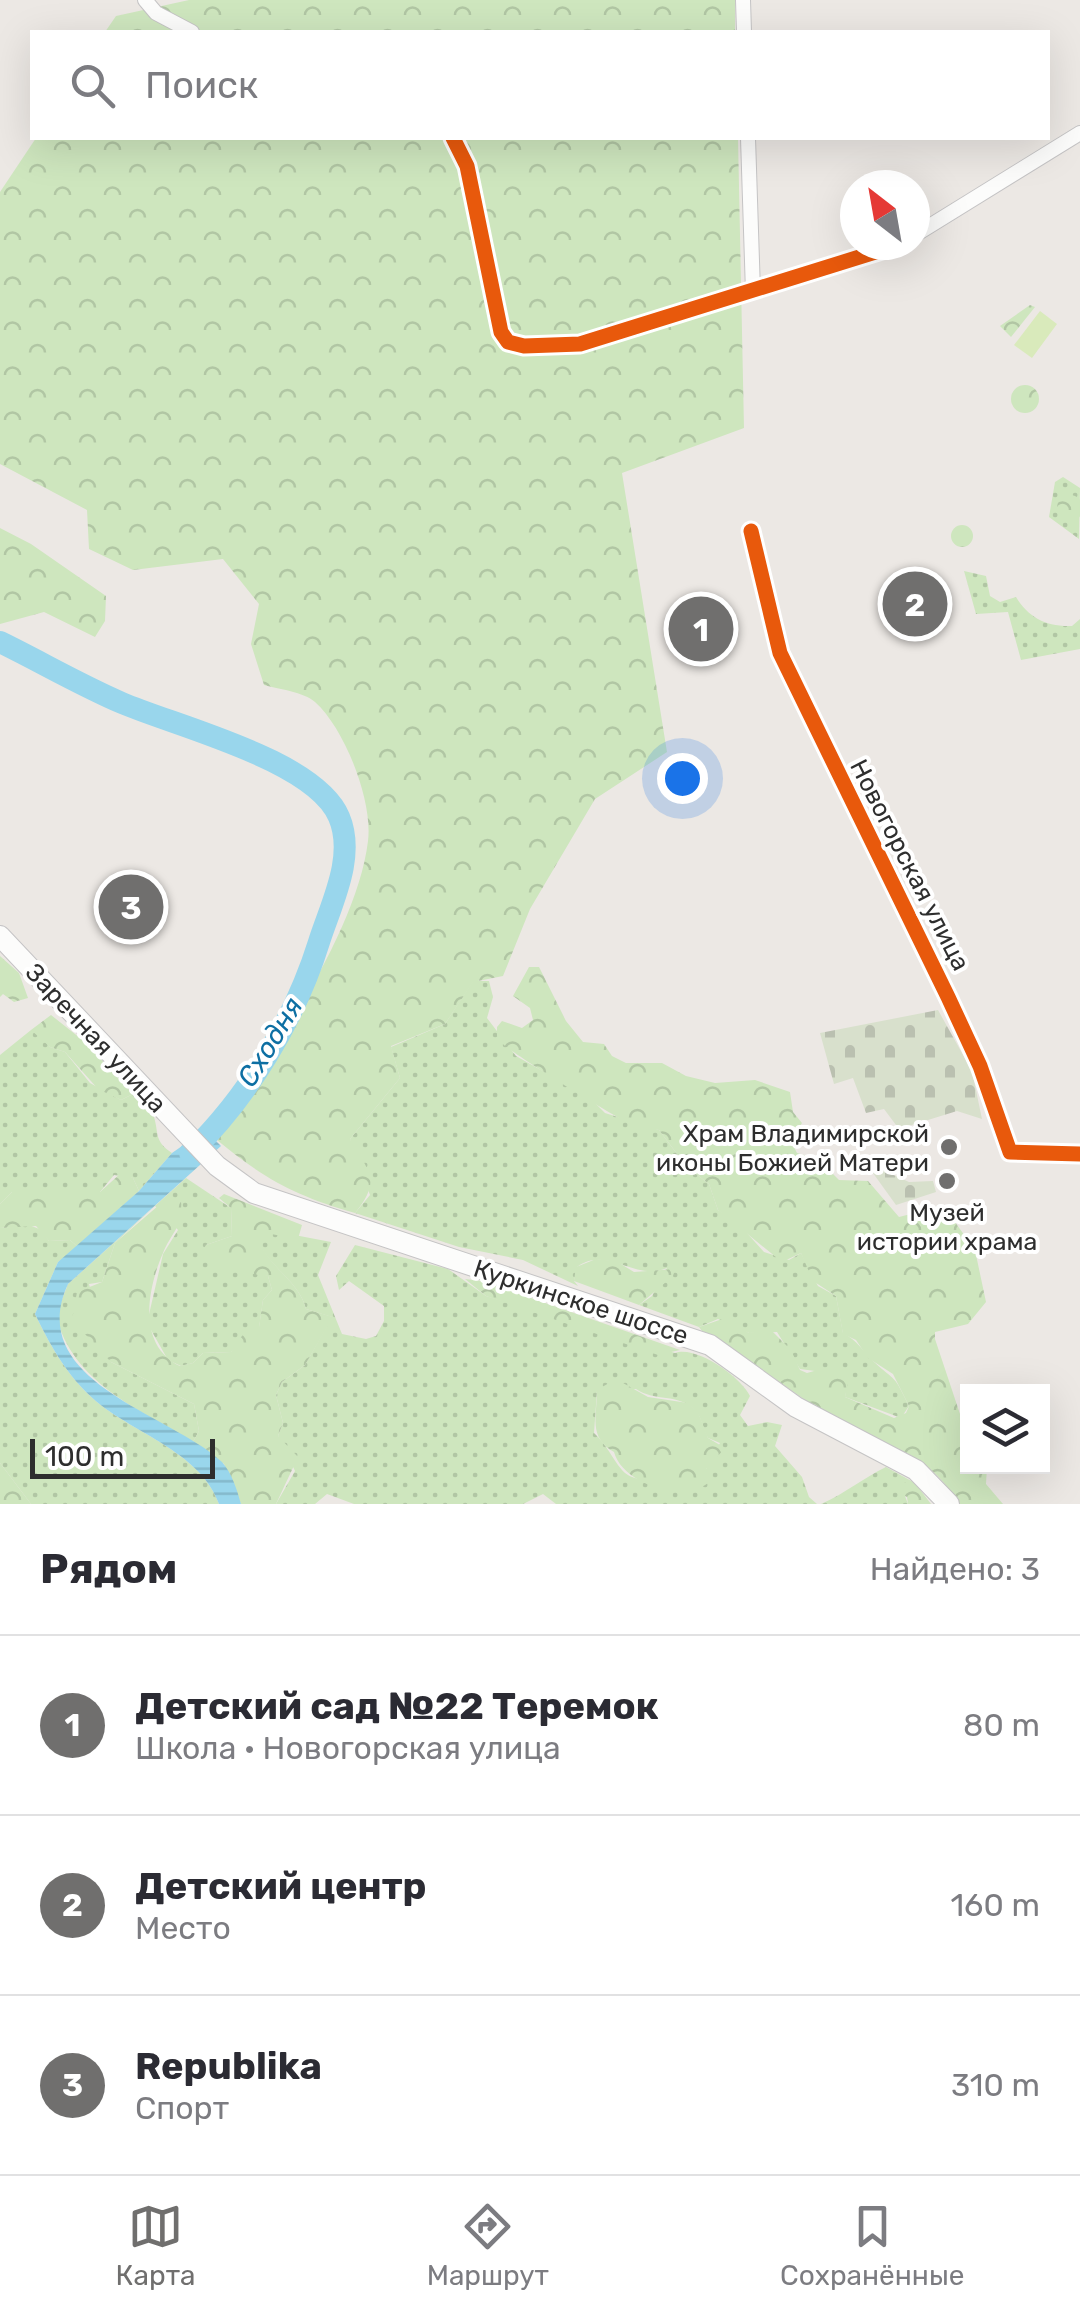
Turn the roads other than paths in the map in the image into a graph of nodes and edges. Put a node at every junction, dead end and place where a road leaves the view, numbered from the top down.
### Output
1 (145, 0) edge
2 (743, 0) edge
3 (188, 30) edge
4 (744, 30) edge
5 (1080, 133) edge
6 (454, 140) edge
7 (748, 140) edge
8 (930, 226) edge
9 (851, 260) edge
10 (752, 292) junction
11 (751, 532) dead end
12 (0, 936) edge
13 (193, 1140) joint
14 (1080, 1154) edge
15 (948, 1504) edge

1 - 3 street
2 - 4 street
5 - 8 street
6 - 10 street
7 - 10 street
9 - 10 street
11 - 14 street, Новогорская улица
12 - 13 main road, Заречная улица
13 - 15 main road, Куркинское шоссе

